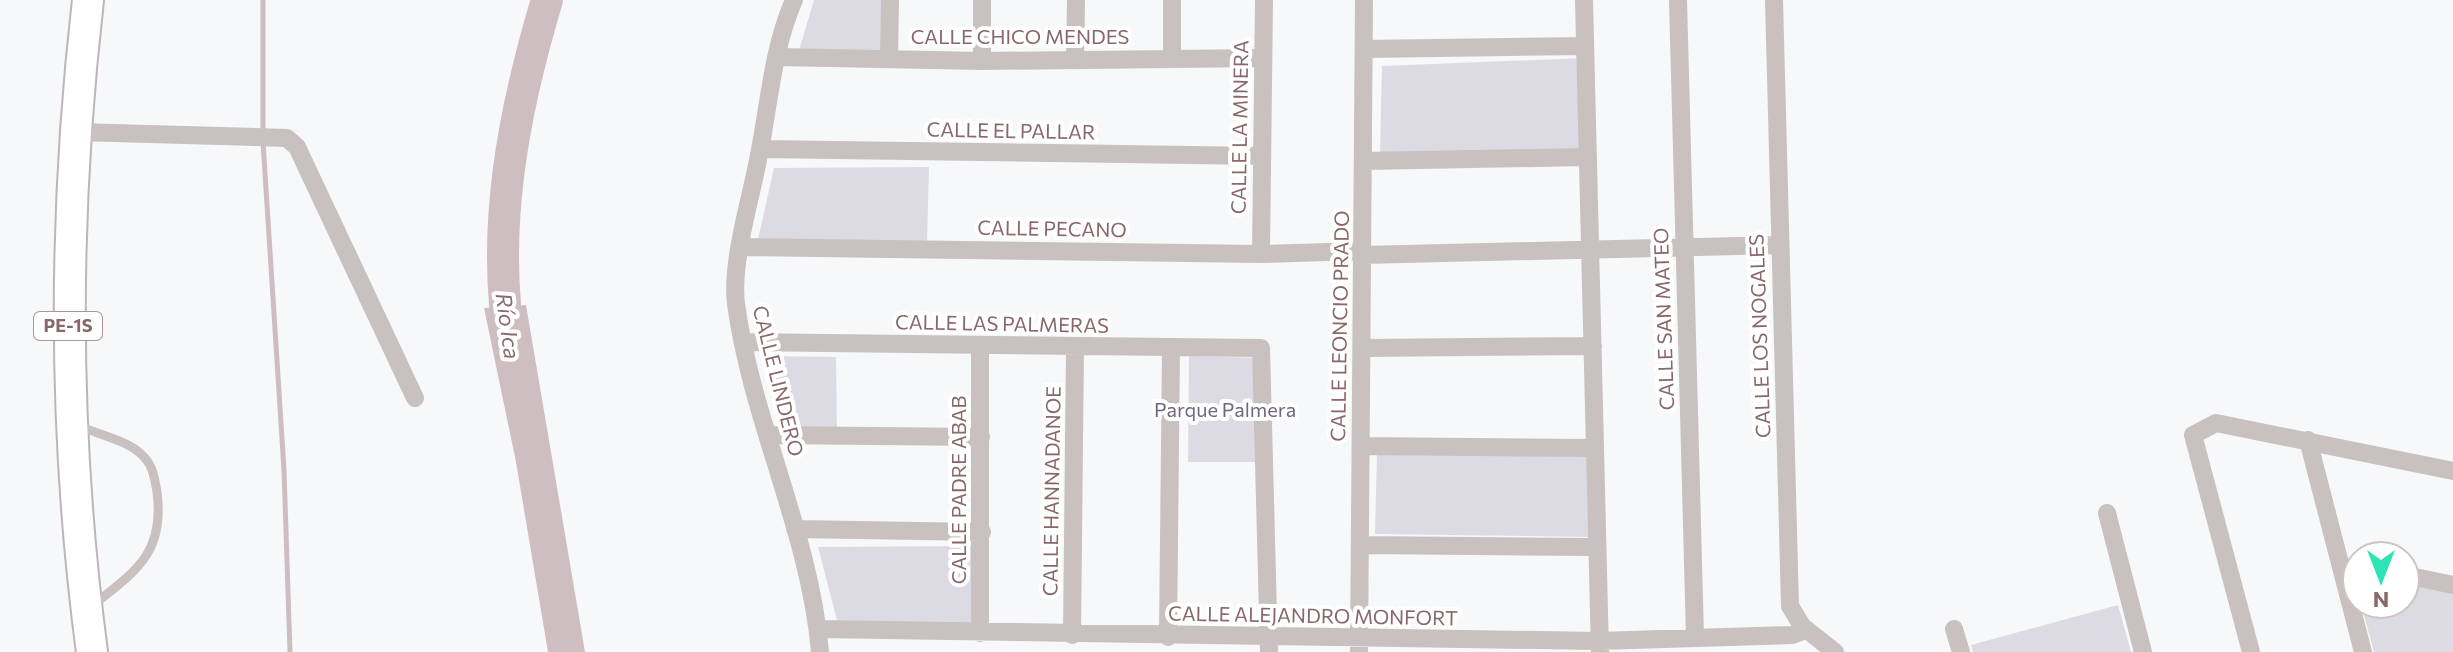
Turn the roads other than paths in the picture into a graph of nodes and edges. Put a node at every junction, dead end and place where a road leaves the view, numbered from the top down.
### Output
1 (88, 0) edge
2 (794, 0) edge
3 (890, 0) edge
4 (982, 0) edge
5 (1076, 0) edge
6 (1172, 0) edge
7 (1264, 0) edge
8 (1364, 0) edge
9 (1584, 0) edge
10 (1678, 0) edge
11 (1774, 0) edge
12 (1585, 46) junction
13 (1364, 49) junction
14 (777, 57) junction
15 (1263, 58) junction
16 (889, 59) junction
17 (1172, 59) junction
18 (1075, 60) junction
19 (982, 61) junction
20 (77, 132) junction
21 (760, 149) junction
22 (1262, 156) junction
23 (1588, 157) junction
24 (1364, 161) junction
25 (1779, 245) junction
26 (741, 247) junction
27 (1684, 248) junction
28 (1591, 250) junction
29 (1363, 253) junction
30 (1261, 254) junction
31 (743, 342) junction
32 (1593, 346) junction
33 (980, 347) junction
34 (1075, 348) junction
35 (1171, 348) junction
36 (1362, 348) junction
37 (415, 398) dead end
38 (71, 423) junction
39 (768, 435) junction
40 (981, 437) junction
41 (2308, 440) junction
42 (1361, 446) junction
43 (1595, 448) junction
44 (2453, 471) edge
45 (2107, 513) dead end
46 (795, 529) junction
47 (982, 532) junction
48 (2341, 542) edge
49 (1360, 545) junction
50 (1596, 547) junction
51 (2421, 578) edge
52 (2453, 585) edge
53 (87, 611) junction
54 (2358, 620) edge
55 (1802, 626) junction
56 (818, 629) junction
57 (1954, 629) dead end
58 (980, 633) junction
59 (1072, 635) junction
60 (1168, 637) junction
61 (1695, 637) junction
62 (1269, 645) edge
63 (1359, 645) edge
64 (1599, 647) edge
65 (92, 652) edge
66 (820, 652) edge
67 (1835, 652) edge
68 (1961, 652) edge
69 (2143, 652) edge
70 (2251, 652) edge
71 (2363, 652) edge

1 - 20 highway, PE-1S
2 - 14 street, CALLE LINDERO
3 - 16 street
4 - 19 street
5 - 18 street
6 - 17 street
7 - 15 street, CALLE LA MINERA
8 - 13 street, CALLE LEONCIO PRADO
9 - 12 street
10 - 27 street, CALLE SAN MATEO
11 - 25 street, CALLE LOS NOGALES
12 - 13 street
12 - 23 street
13 - 24 street, CALLE LEONCIO PRADO
14 - 16 street, CALLE CHICO MENDES
14 - 21 street, CALLE LINDERO
15 - 17 street, CALLE CHICO MENDES
15 - 22 street, CALLE LA MINERA
16 - 19 street, CALLE CHICO MENDES
17 - 18 street, CALLE CHICO MENDES
18 - 19 street, CALLE CHICO MENDES
20 - 37 street
20 - 38 highway, PE-1S
21 - 22 street, CALLE EL PALLAR
21 - 26 street, CALLE LINDERO
22 - 30 street, CALLE LA MINERA
23 - 24 street
23 - 28 street
24 - 29 street, CALLE LEONCIO PRADO
25 - 27 street, CALLE PECANO
25 - 55 street, CALLE LOS NOGALES
26 - 30 street, CALLE PECANO
26 - 31 street, CALLE LINDERO
27 - 28 street, CALLE PECANO
27 - 61 street, CALLE SAN MATEO
28 - 29 street, CALLE PECANO
28 - 32 street
29 - 30 street, CALLE PECANO
29 - 36 street, CALLE LEONCIO PRADO
31 - 33 street, CALLE LAS PALMERAS
31 - 39 street, CALLE LINDERO
32 - 36 street
32 - 43 street
33 - 34 street, CALLE LAS PALMERAS
33 - 40 street, CALLE PADRE ABAB
34 - 35 street, CALLE LAS PALMERAS
34 - 59 street, CALLE HANNADANOE
35 - 60 street
35 - 62 street, CALLE LAS PALMERAS
36 - 42 street, CALLE LEONCIO PRADO
38 - 53 highway, PE-1S
38 - 53 lane
39 - 40 street
39 - 46 street, CALLE LINDERO
40 - 47 street, CALLE PADRE ABAB
41 - 44 street
41 - 48 street
41 - 70 street
42 - 43 street
42 - 49 street, CALLE LEONCIO PRADO
43 - 50 street
45 - 69 street
46 - 47 street
46 - 56 street, CALLE LINDERO
47 - 58 street, CALLE PADRE ABAB
49 - 50 street
49 - 63 street, CALLE LEONCIO PRADO
50 - 64 street
51 - 52 street
53 - 65 highway, PE-1S
54 - 71 street
55 - 61 street, CALLE ALEJANDRO MONFORT
55 - 67 street
56 - 58 street, CALLE ALEJANDRO MONFORT
56 - 66 street, CALLE LINDERO
57 - 68 street
58 - 59 street, CALLE ALEJANDRO MONFORT
59 - 60 street, CALLE ALEJANDRO MONFORT
60 - 62 street, CALLE ALEJANDRO MONFORT
61 - 64 street, CALLE ALEJANDRO MONFORT
62 - 63 street, CALLE ALEJANDRO MONFORT
63 - 64 street, CALLE ALEJANDRO MONFORT

